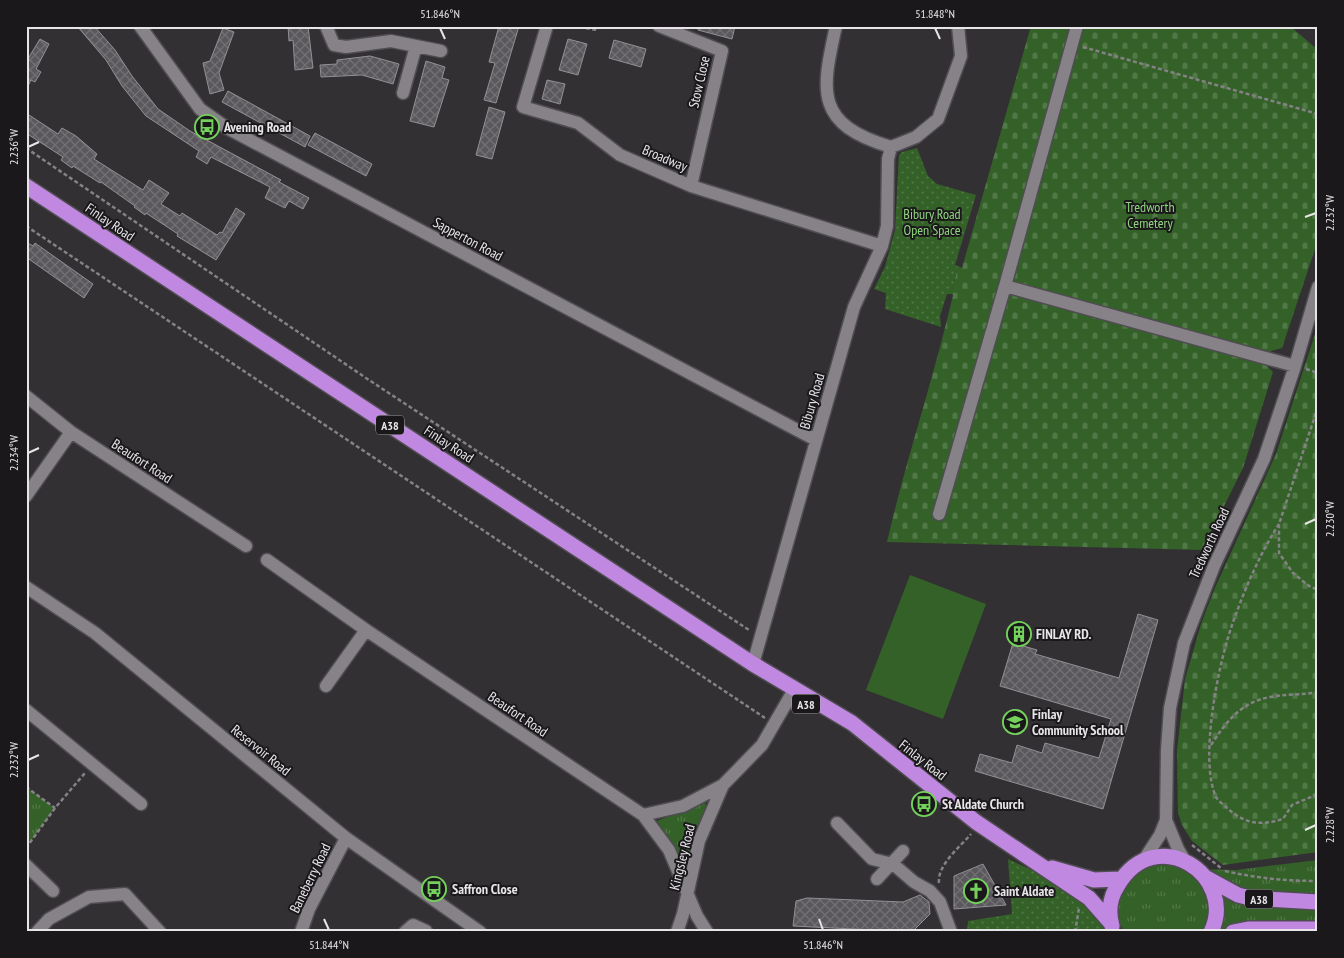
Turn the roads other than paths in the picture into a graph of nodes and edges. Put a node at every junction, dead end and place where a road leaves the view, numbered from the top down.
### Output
1 (140, 26) edge
2 (326, 26) edge
3 (659, 26) edge
4 (836, 26) edge
5 (958, 26) edge
6 (1077, 26) edge
7 (546, 29) dead end
8 (416, 46) junction
9 (442, 51) dead end
10 (403, 93) dead end
11 (891, 147) junction
12 (26, 186) edge
13 (692, 186) junction
14 (882, 246) junction
15 (1005, 286) junction
16 (1318, 287) edge
17 (1295, 366) junction
18 (26, 396) edge
19 (70, 432) junction
20 (816, 440) junction
21 (26, 496) edge
22 (939, 514) dead end
23 (246, 546) dead end
24 (267, 560) dead end
25 (26, 587) edge
26 (366, 630) junction
27 (753, 664) junction
28 (326, 686) dead end
29 (791, 695) junction
30 (26, 710) edge
31 (864, 734) junction
32 (723, 785) junction
33 (141, 804) dead end
34 (643, 815) junction
35 (1166, 820) junction
36 (837, 824) dead end
37 (346, 838) junction
38 (903, 851) dead end
39 (1145, 858) junction
40 (1185, 861) junction
41 (1036, 862) junction
42 (893, 864) junction
43 (26, 865) edge
44 (1205, 878) junction
45 (877, 879) dead end
46 (1122, 879) junction
47 (53, 891) dead end
48 (688, 893) junction
49 (1318, 902) edge
50 (1113, 927) edge
51 (1318, 929) edge
52 (426, 931) edge
53 (37, 932) edge
54 (160, 932) edge
55 (301, 932) edge
56 (405, 932) edge
57 (480, 932) edge
58 (677, 932) edge
59 (708, 932) edge
60 (951, 932) edge
61 (1212, 932) edge
62 (1233, 932) edge

1 - 20 street, Sapperton Road
2 - 8 street
3 - 13 street, Stow Close
4 - 11 street
5 - 11 street
6 - 15 street
7 - 13 street, Broadway
8 - 9 street
8 - 10 street
11 - 14 street, Bibury Road
12 - 27 highway, Finlay Road / A38
13 - 14 street, Broadway
14 - 20 street, Bibury Road
15 - 17 street
15 - 22 street
16 - 17 street, Tredworth Road
17 - 35 street, Tredworth Road
18 - 19 street, Beaufort Road
19 - 21 street
19 - 23 street, Beaufort Road
20 - 27 street, Bibury Road
24 - 26 street, Beaufort Road
25 - 37 street, Reservoir Road
26 - 28 street
26 - 34 street, Beaufort Road
27 - 29 highway, A38
27 - 31 highway, A38
29 - 31 highway, A38
29 - 32 street, Kingsley Road
30 - 33 street
31 - 41 highway, Finlay Road / A38
32 - 34 street
32 - 48 street, Kingsley Road
34 - 48 street, Beaufort Road
35 - 39 street, Tredworth Road
35 - 40 street, Tredworth Road
36 - 42 street
37 - 55 street, Baneberry Road
37 - 57 street, Reservoir Road
38 - 42 street
39 - 40 highway, A38
39 - 46 highway, A38
40 - 44 highway, A38
41 - 46 highway, Finlay Road / A38
41 - 50 highway, Finlay Road / A38
42 - 45 street
42 - 60 street
43 - 47 street
44 - 49 highway, A38
44 - 61 highway, A38
46 - 50 highway, A38
48 - 58 street, Kingsley Road
48 - 59 street, Beaufort Road
51 - 62 highway, A38
52 - 56 street
53 - 54 street

